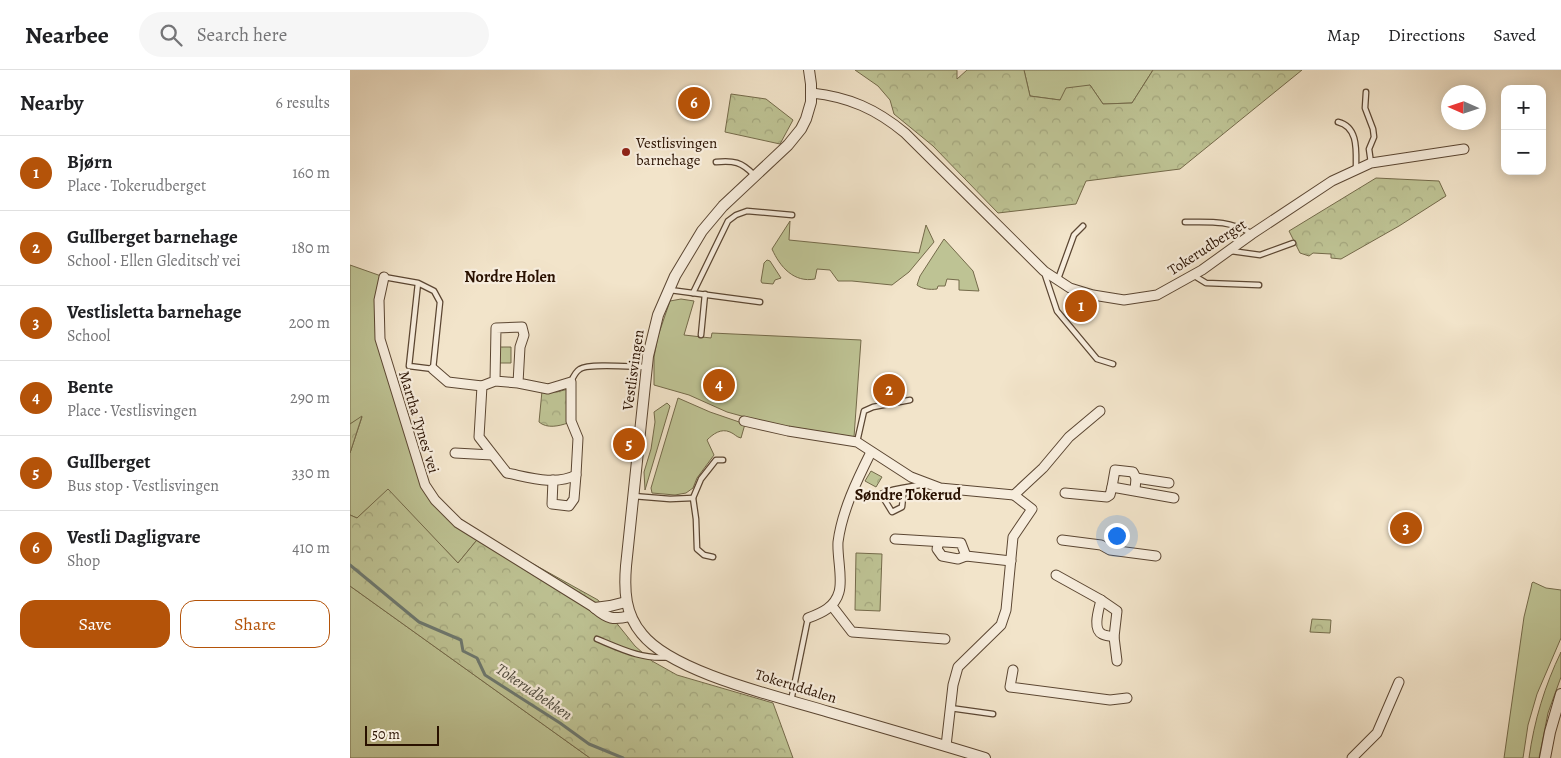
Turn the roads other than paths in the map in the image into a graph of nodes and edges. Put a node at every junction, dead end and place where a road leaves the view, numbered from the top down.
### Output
1 (809, 70) edge
2 (1366, 92) dead end
3 (812, 94) junction
4 (1338, 122) dead end
5 (1464, 149) dead end
6 (716, 162) dead end
7 (1371, 163) junction
8 (1356, 169) junction
9 (755, 175) junction
10 (792, 215) dead end
11 (1185, 222) dead end
12 (1084, 226) dead end
13 (1252, 234) junction
14 (1293, 243) dead end
15 (1230, 251) junction
16 (1044, 270) junction
17 (1193, 275) junction
18 (384, 277) joint
19 (1058, 281) junction
20 (418, 283) junction
21 (1260, 285) dead end
22 (668, 290) junction
23 (693, 293) junction
24 (705, 294) junction
25 (760, 302) dead end
26 (701, 335) dead end
27 (1113, 364) dead end
28 (646, 367) junction
29 (433, 369) junction
30 (495, 381) junction
31 (572, 382) junction
32 (518, 383) junction
33 (482, 386) junction
34 (910, 400) dead end
35 (1100, 411) dead end
36 (744, 421) dead end
37 (857, 442) junction
38 (871, 452) junction
39 (455, 453) dead end
40 (492, 455) junction
41 (723, 460) dead end
42 (576, 475) junction
43 (1136, 478) junction
44 (554, 480) junction
45 (1169, 483) dead end
46 (930, 484) junction
47 (1112, 487) junction
48 (904, 488) junction
49 (1135, 490) junction
50 (1066, 493) dead end
51 (1014, 495) junction
52 (634, 496) junction
53 (693, 498) junction
54 (1174, 498) dead end
55 (895, 539) dead end
56 (1062, 540) dead end
57 (939, 542) junction
58 (966, 556) junction
59 (1156, 556) dead end
60 (712, 557) dead end
61 (1011, 561) junction
62 (1056, 575) dead end
63 (1100, 600) junction
64 (626, 602) junction
65 (832, 606) junction
66 (594, 608) junction
67 (630, 616) junction
68 (808, 618) joint
69 (1114, 637) junction
70 (945, 638) dead end
71 (597, 639) dead end
72 (672, 657) junction
73 (1117, 662) dead end
74 (1013, 670) dead end
75 (1399, 682) dead end
76 (1561, 694) edge
77 (1127, 698) dead end
78 (792, 701) junction
79 (950, 708) junction
80 (993, 714) dead end
81 (946, 746) junction
82 (985, 758) edge
83 (1352, 758) edge
84 (1545, 758) edge

1 - 3 street, Vestlisvingen
2 - 7 lane
3 - 9 street, Vestlisvingen
3 - 16 street, Tokerudberget
4 - 8 lane
5 - 7 street, Tokerudberget
6 - 9 lane
7 - 8 street, Tokerudberget
8 - 13 street, Tokerudberget
9 - 22 street, Vestlisvingen
10 - 23 lane
11 - 13 lane
12 - 19 lane
13 - 15 street, Tokerudberget
14 - 15 lane
15 - 17 street, Tokerudberget
16 - 19 street, Tokerudberget
16 - 27 lane
17 - 19 street, Tokerudberget
17 - 21 lane
18 - 20 lane
18 - 66 street, Martha Tynes' vei
20 - 29 lane
20 - 29 lane
22 - 23 lane
22 - 28 street, Vestlisvingen
23 - 24 lane
24 - 25 lane
24 - 26 lane
28 - 31 lane
28 - 52 street, Vestlisvingen
29 - 33 street, Martha Tynes' vei
30 - 32 street, Martha Tynes' vei
30 - 32 street
30 - 33 street, Martha Tynes' vei
31 - 32 street, Martha Tynes' vei
31 - 42 street
33 - 40 street
34 - 37 lane
35 - 51 street
36 - 37 street
37 - 38 street
38 - 46 street
38 - 65 street
39 - 40 street, Martha Tynes' vei
40 - 44 street
41 - 53 lane
42 - 44 street
42 - 44 street
43 - 45 street
43 - 47 street
43 - 49 street
46 - 48 lane
46 - 51 street
47 - 49 street
47 - 50 street
48 - 48 lane
49 - 54 street
51 - 61 street
52 - 53 lane
52 - 64 street, Vestlisvingen
53 - 60 lane
55 - 57 street
56 - 59 street
57 - 58 street
57 - 58 street
58 - 61 street
61 - 79 street
62 - 63 street
63 - 69 street
63 - 69 street
64 - 66 street
64 - 67 street, Tokeruddalen
65 - 68 street
65 - 70 street
66 - 67 street
67 - 72 street, Tokeruddalen
68 - 78 lane
69 - 73 street
71 - 72 lane
72 - 78 street, Tokeruddalen
74 - 77 street
75 - 83 street
76 - 84 street
78 - 81 street, Tokeruddalen
79 - 80 lane
79 - 81 street
81 - 82 street, Tokeruddalen

